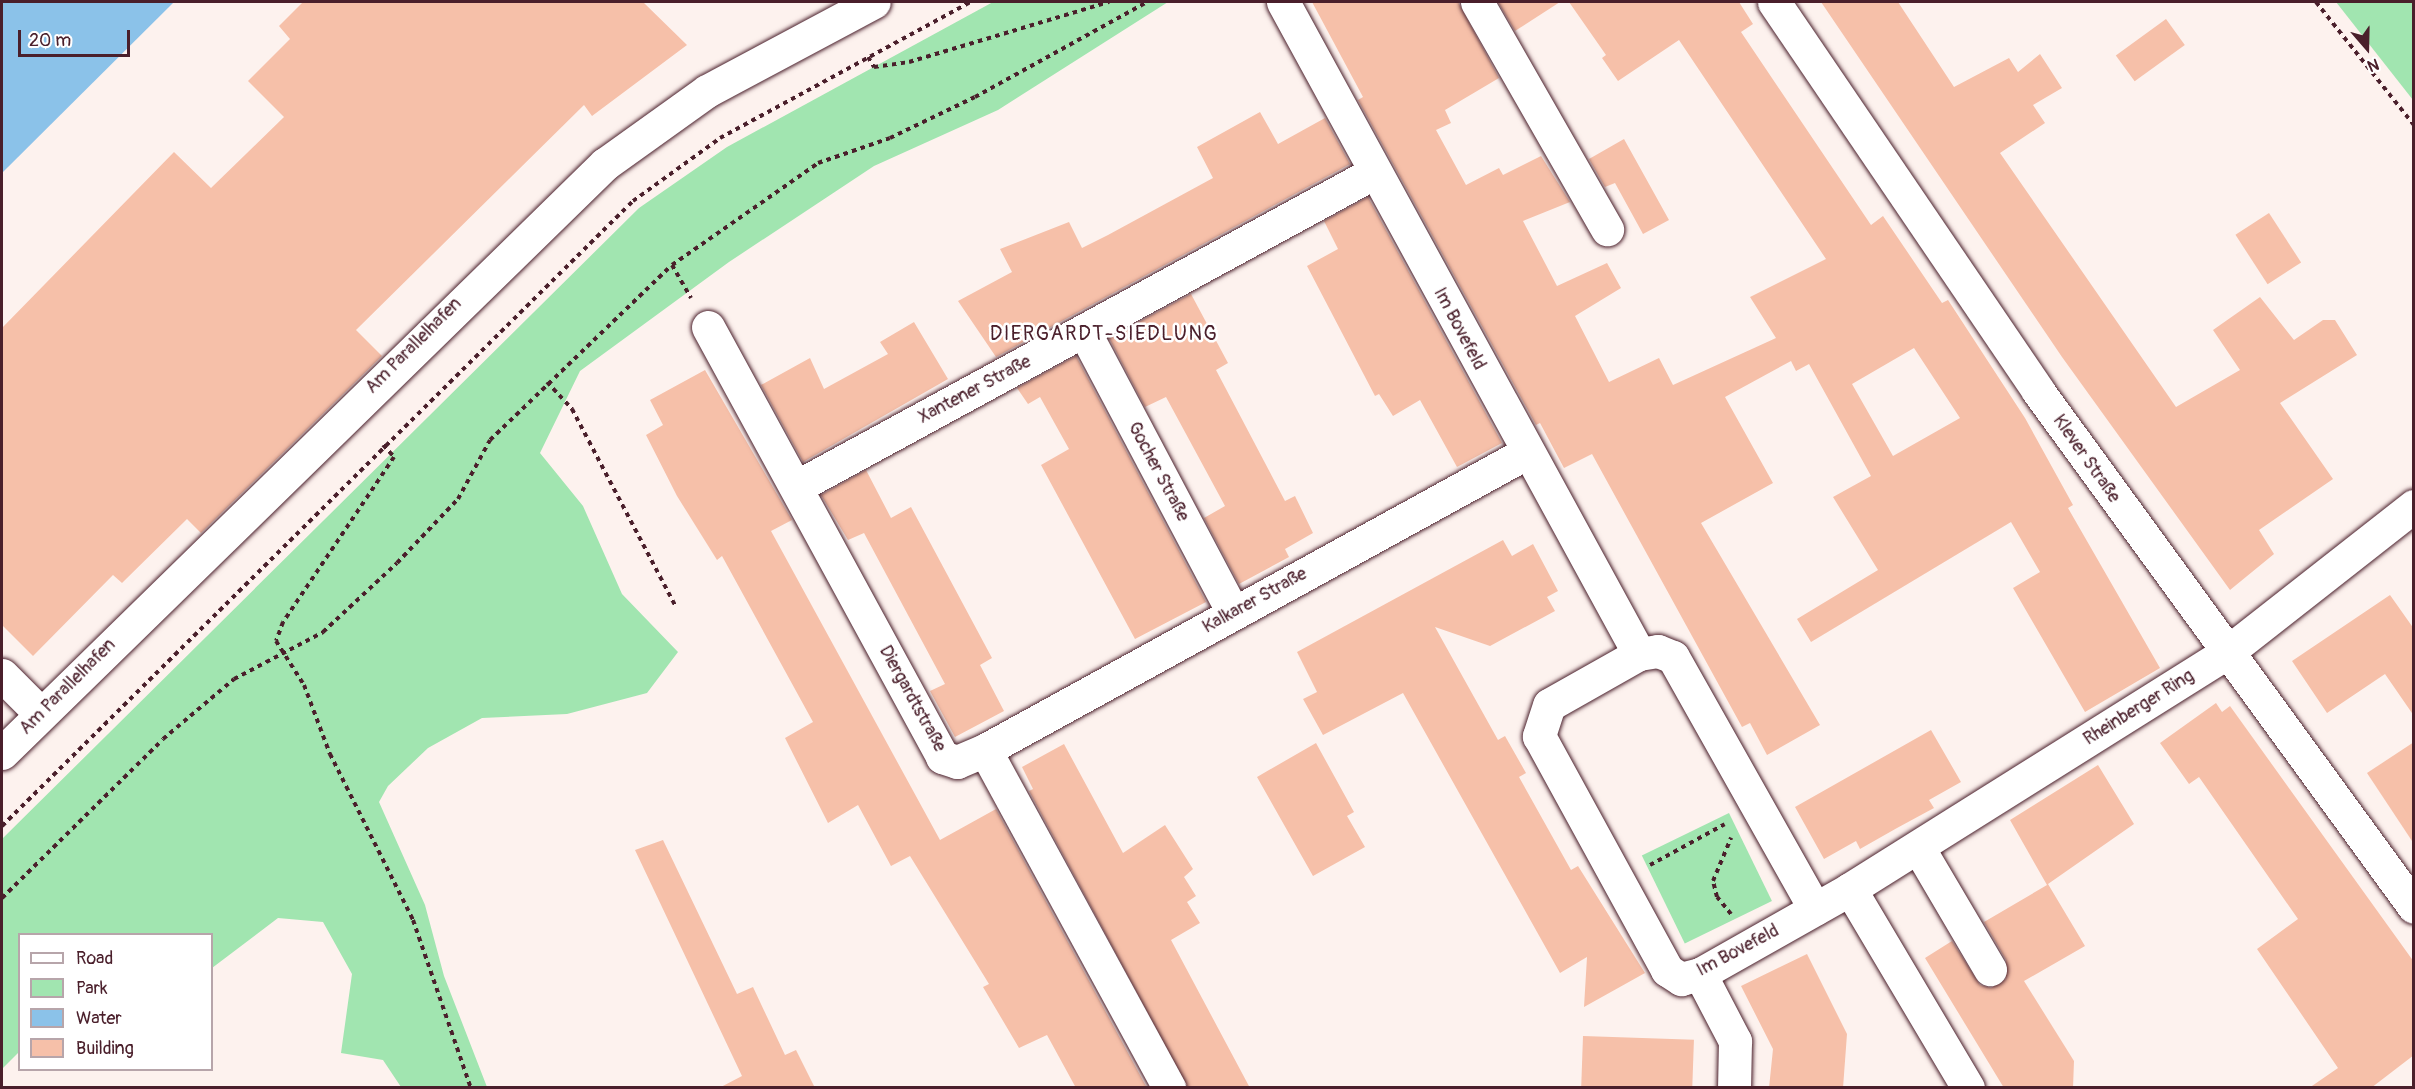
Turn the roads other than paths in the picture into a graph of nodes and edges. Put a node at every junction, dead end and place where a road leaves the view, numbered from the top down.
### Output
1 (874, 2) edge
2 (1283, 2) edge
3 (1477, 2) edge
4 (1774, 2) edge
5 (1375, 172) junction
6 (1607, 229) dead end
7 (708, 327) dead end
8 (1084, 331) junction
9 (1526, 453) junction
10 (796, 487) junction
11 (2414, 506) edge
12 (1233, 613) junction
13 (1639, 654) junction
14 (2225, 654) junction
15 (2, 675) edge
16 (41, 714) junction
17 (985, 750) junction
18 (2, 753) edge
19 (1918, 846) junction
20 (1850, 889) junction
21 (2414, 907) edge
22 (1815, 909) junction
23 (1990, 969) dead end
24 (1700, 974) junction
25 (1168, 1088) edge
26 (1734, 1088) edge
27 (1968, 1088) edge

1 - 16 street, Am Parallelhafen
2 - 5 street, Im Bovefeld
3 - 6 street
4 - 14 street, Klever Straße
5 - 8 street, Xantener Straße
5 - 9 street, Im Bovefeld
7 - 10 street, Diergardtstraße
8 - 10 street, Xantener Straße
8 - 12 street, Gocher Straße
9 - 12 street, Kalkarer Straße
9 - 13 street, Im Bovefeld
10 - 17 street, Diergardtstraße
11 - 14 street, Rheinberger Ring
12 - 17 street, Kalkarer Straße
13 - 22 street
13 - 24 street, Im Bovefeld
14 - 19 street, Rheinberger Ring
14 - 21 street, Klever Straße
15 - 16 street
16 - 18 street, Am Parallelhafen
17 - 25 street
19 - 20 street, Rheinberger Ring
19 - 23 street
20 - 22 street, Rheinberger Ring
20 - 27 street
22 - 24 street, Im Bovefeld
24 - 26 street

